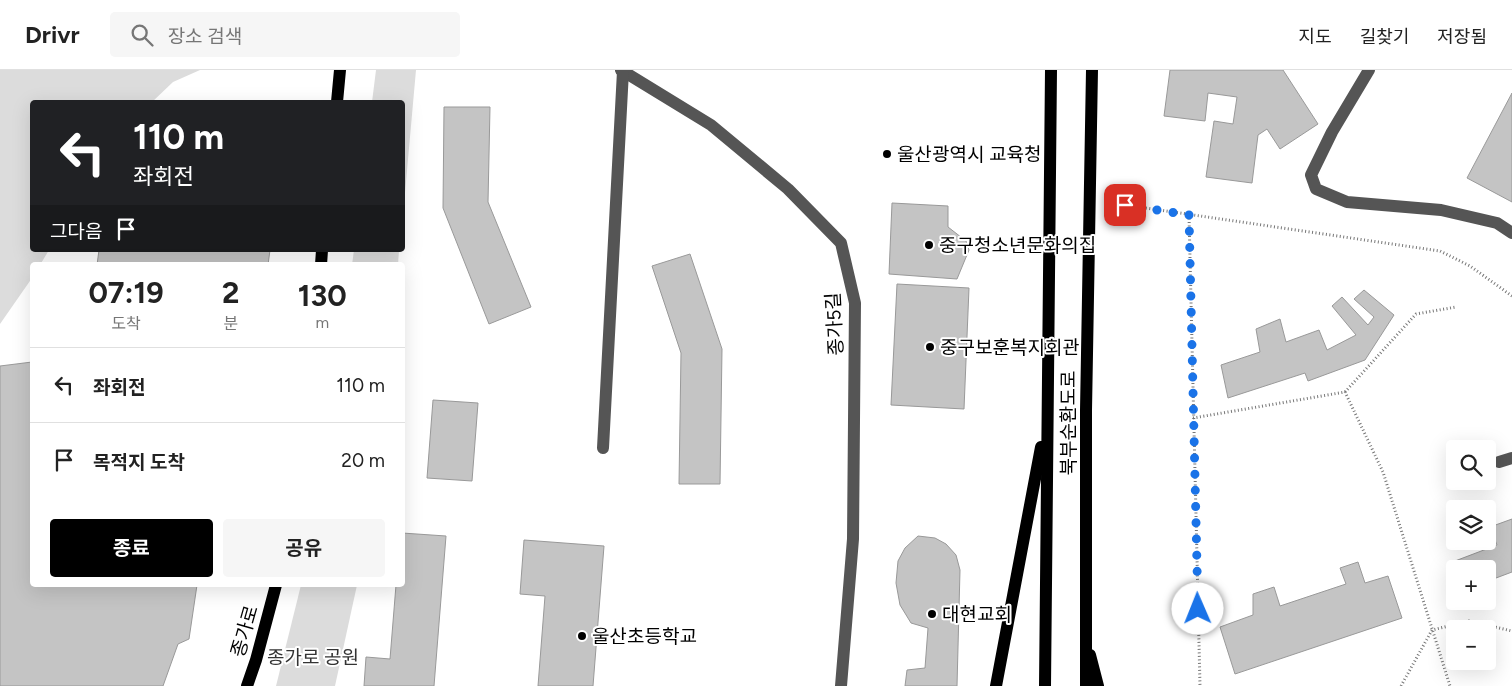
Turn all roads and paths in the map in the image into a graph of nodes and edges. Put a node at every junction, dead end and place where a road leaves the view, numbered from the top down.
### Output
1 (340, 70) edge
2 (622, 70) edge
3 (1051, 70) edge
4 (1092, 70) edge
5 (1369, 70) edge
6 (336, 100) edge
7 (1125, 205) dead end
8 (1189, 215) junction
9 (1512, 233) edge
10 (1512, 296) edge
11 (1456, 307) dead end
12 (1345, 392) junction
13 (1047, 407) junction
14 (1194, 418) junction
15 (603, 448) dead end
16 (1512, 458) edge
17 (1499, 462) dead end
18 (275, 587) edge
19 (1432, 630) junction
20 (1512, 631) edge
21 (1086, 637) junction
22 (247, 686) edge
23 (841, 686) edge
24 (996, 686) edge
25 (1044, 686) edge
26 (1086, 686) edge
27 (1098, 686) edge
28 (1200, 686) edge
29 (1401, 686) edge
30 (1450, 686) edge

1 - 6 main road
2 - 15 street
2 - 23 street, 종가5길
3 - 13 main road, 북부순환도로
4 - 21 main road, 북부순환도로
5 - 9 street
7 - 8 path
8 - 10 path
8 - 14 path
11 - 12 path
12 - 14 path
12 - 19 path
13 - 24 main road
13 - 25 main road, 북부순환도로
14 - 28 path
16 - 17 street
18 - 22 main road, 종가로
19 - 20 path
19 - 29 path
19 - 30 path
21 - 26 main road, 북부순환도로
21 - 27 main road

